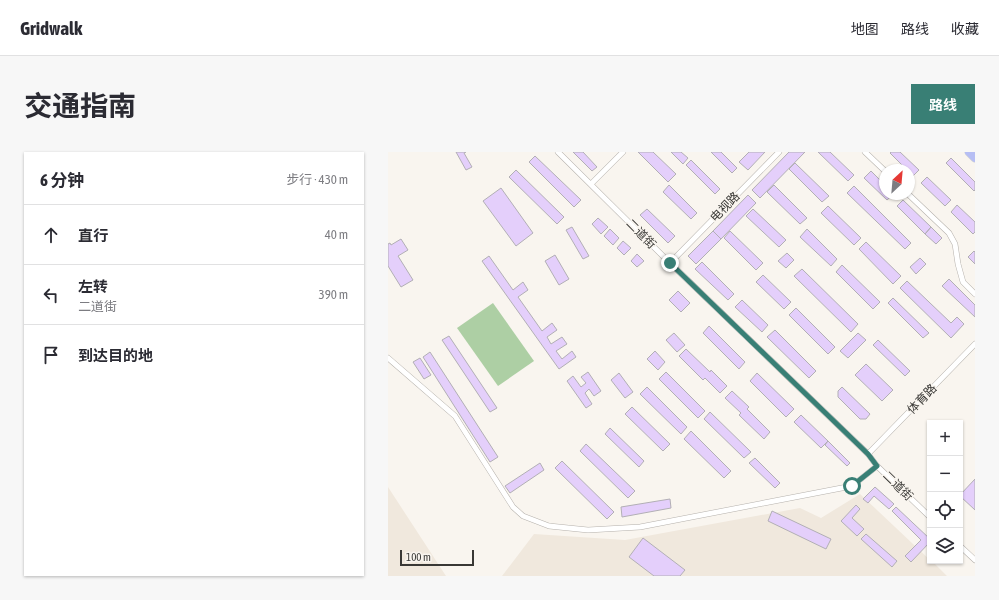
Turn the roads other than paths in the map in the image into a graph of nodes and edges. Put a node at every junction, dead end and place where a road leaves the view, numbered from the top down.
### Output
1 (558, 152) edge
2 (623, 152) edge
3 (779, 152) edge
4 (865, 152) edge
5 (969, 152) edge
6 (975, 158) edge
7 (879, 165) edge
8 (591, 184) junction
9 (914, 200) edge
10 (670, 263) junction
11 (975, 294) edge
12 (975, 344) edge
13 (388, 358) edge
14 (868, 454) junction
15 (877, 466) junction
16 (927, 514) edge
17 (963, 549) edge
18 (975, 560) edge

1 - 8 street, 二道街
2 - 8 street
3 - 10 street, 电视路
4 - 7 street
5 - 6 highway
8 - 10 street, 二道街
9 - 11 street
10 - 14 street, 二道街
12 - 14 street, 体育路
13 - 15 street
14 - 15 street, 二道街
15 - 16 street, 二道街
17 - 18 street

